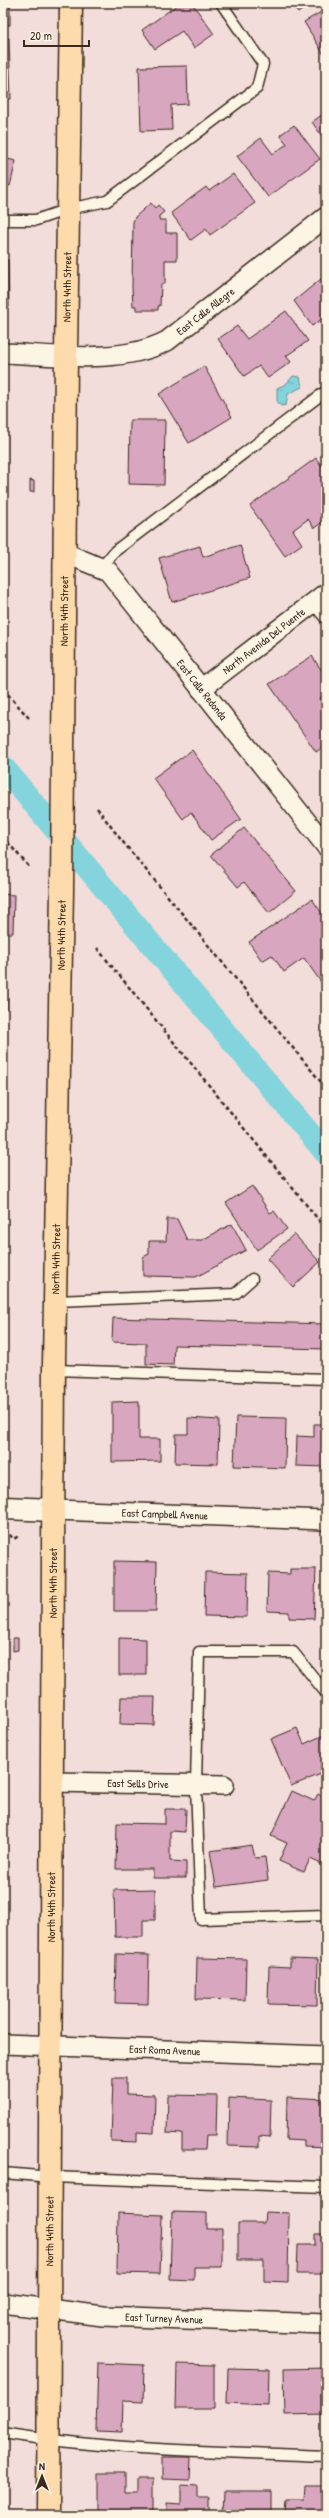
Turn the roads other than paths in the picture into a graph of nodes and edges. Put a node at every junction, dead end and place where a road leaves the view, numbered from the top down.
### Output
1 (71, 3) edge
2 (220, 3) edge
3 (68, 209) junction
4 (326, 217) edge
5 (3, 220) edge
6 (3, 353) edge
7 (66, 355) junction
8 (326, 391) edge
9 (65, 553) junction
10 (102, 567) junction
11 (320, 598) edge
12 (326, 619) edge
13 (201, 689) junction
14 (326, 846) edge
15 (252, 1279) dead end
16 (55, 1301) junction
17 (54, 1370) junction
18 (326, 1379) edge
19 (54, 1510) junction
20 (4, 1517) edge
21 (326, 1520) edge
22 (326, 1693) edge
23 (51, 1782) junction
24 (196, 1785) junction
25 (224, 1785) dead end
26 (326, 1915) edge
27 (3, 2044) edge
28 (51, 2046) junction
29 (326, 2056) edge
30 (3, 2173) edge
31 (51, 2177) junction
32 (326, 2187) edge
33 (3, 2303) edge
34 (48, 2309) junction
35 (326, 2324) edge
36 (3, 2433) edge
37 (49, 2441) junction
38 (326, 2456) edge
39 (48, 2515) edge

1 - 3 main road, North 44th Street
2 - 3 lane
3 - 5 lane
3 - 7 main road, North 44th Street
4 - 7 street, East Calle Allegre
6 - 7 street
7 - 9 main road, North 44th Street
8 - 10 lane
9 - 10 street, East Calle Redonda
9 - 16 main road, North 44th Street
10 - 13 street, East Calle Redonda
11 - 12 lane
11 - 13 street, North Avenida Del Puente
13 - 14 street, East Calle Redonda
15 - 16 lane
16 - 17 main road, North 44th Street
17 - 18 lane
17 - 19 main road, North 44th Street
19 - 20 street, East Campbell Avenue
19 - 21 street, East Campbell Avenue
19 - 23 main road, North 44th Street
22 - 24 lane
23 - 24 street, East Sells Drive
23 - 28 main road, North 44th Street
24 - 25 street, East Sells Drive
24 - 26 lane
27 - 28 street, East Roma Avenue
28 - 29 street, East Roma Avenue
28 - 31 main road, North 44th Street
30 - 31 lane
31 - 32 lane
31 - 34 main road, North 44th Street
33 - 34 street, East Turney Avenue
34 - 35 street, East Turney Avenue
34 - 37 main road, North 44th Street
36 - 37 lane
37 - 38 lane
37 - 39 main road, North 44th Street

